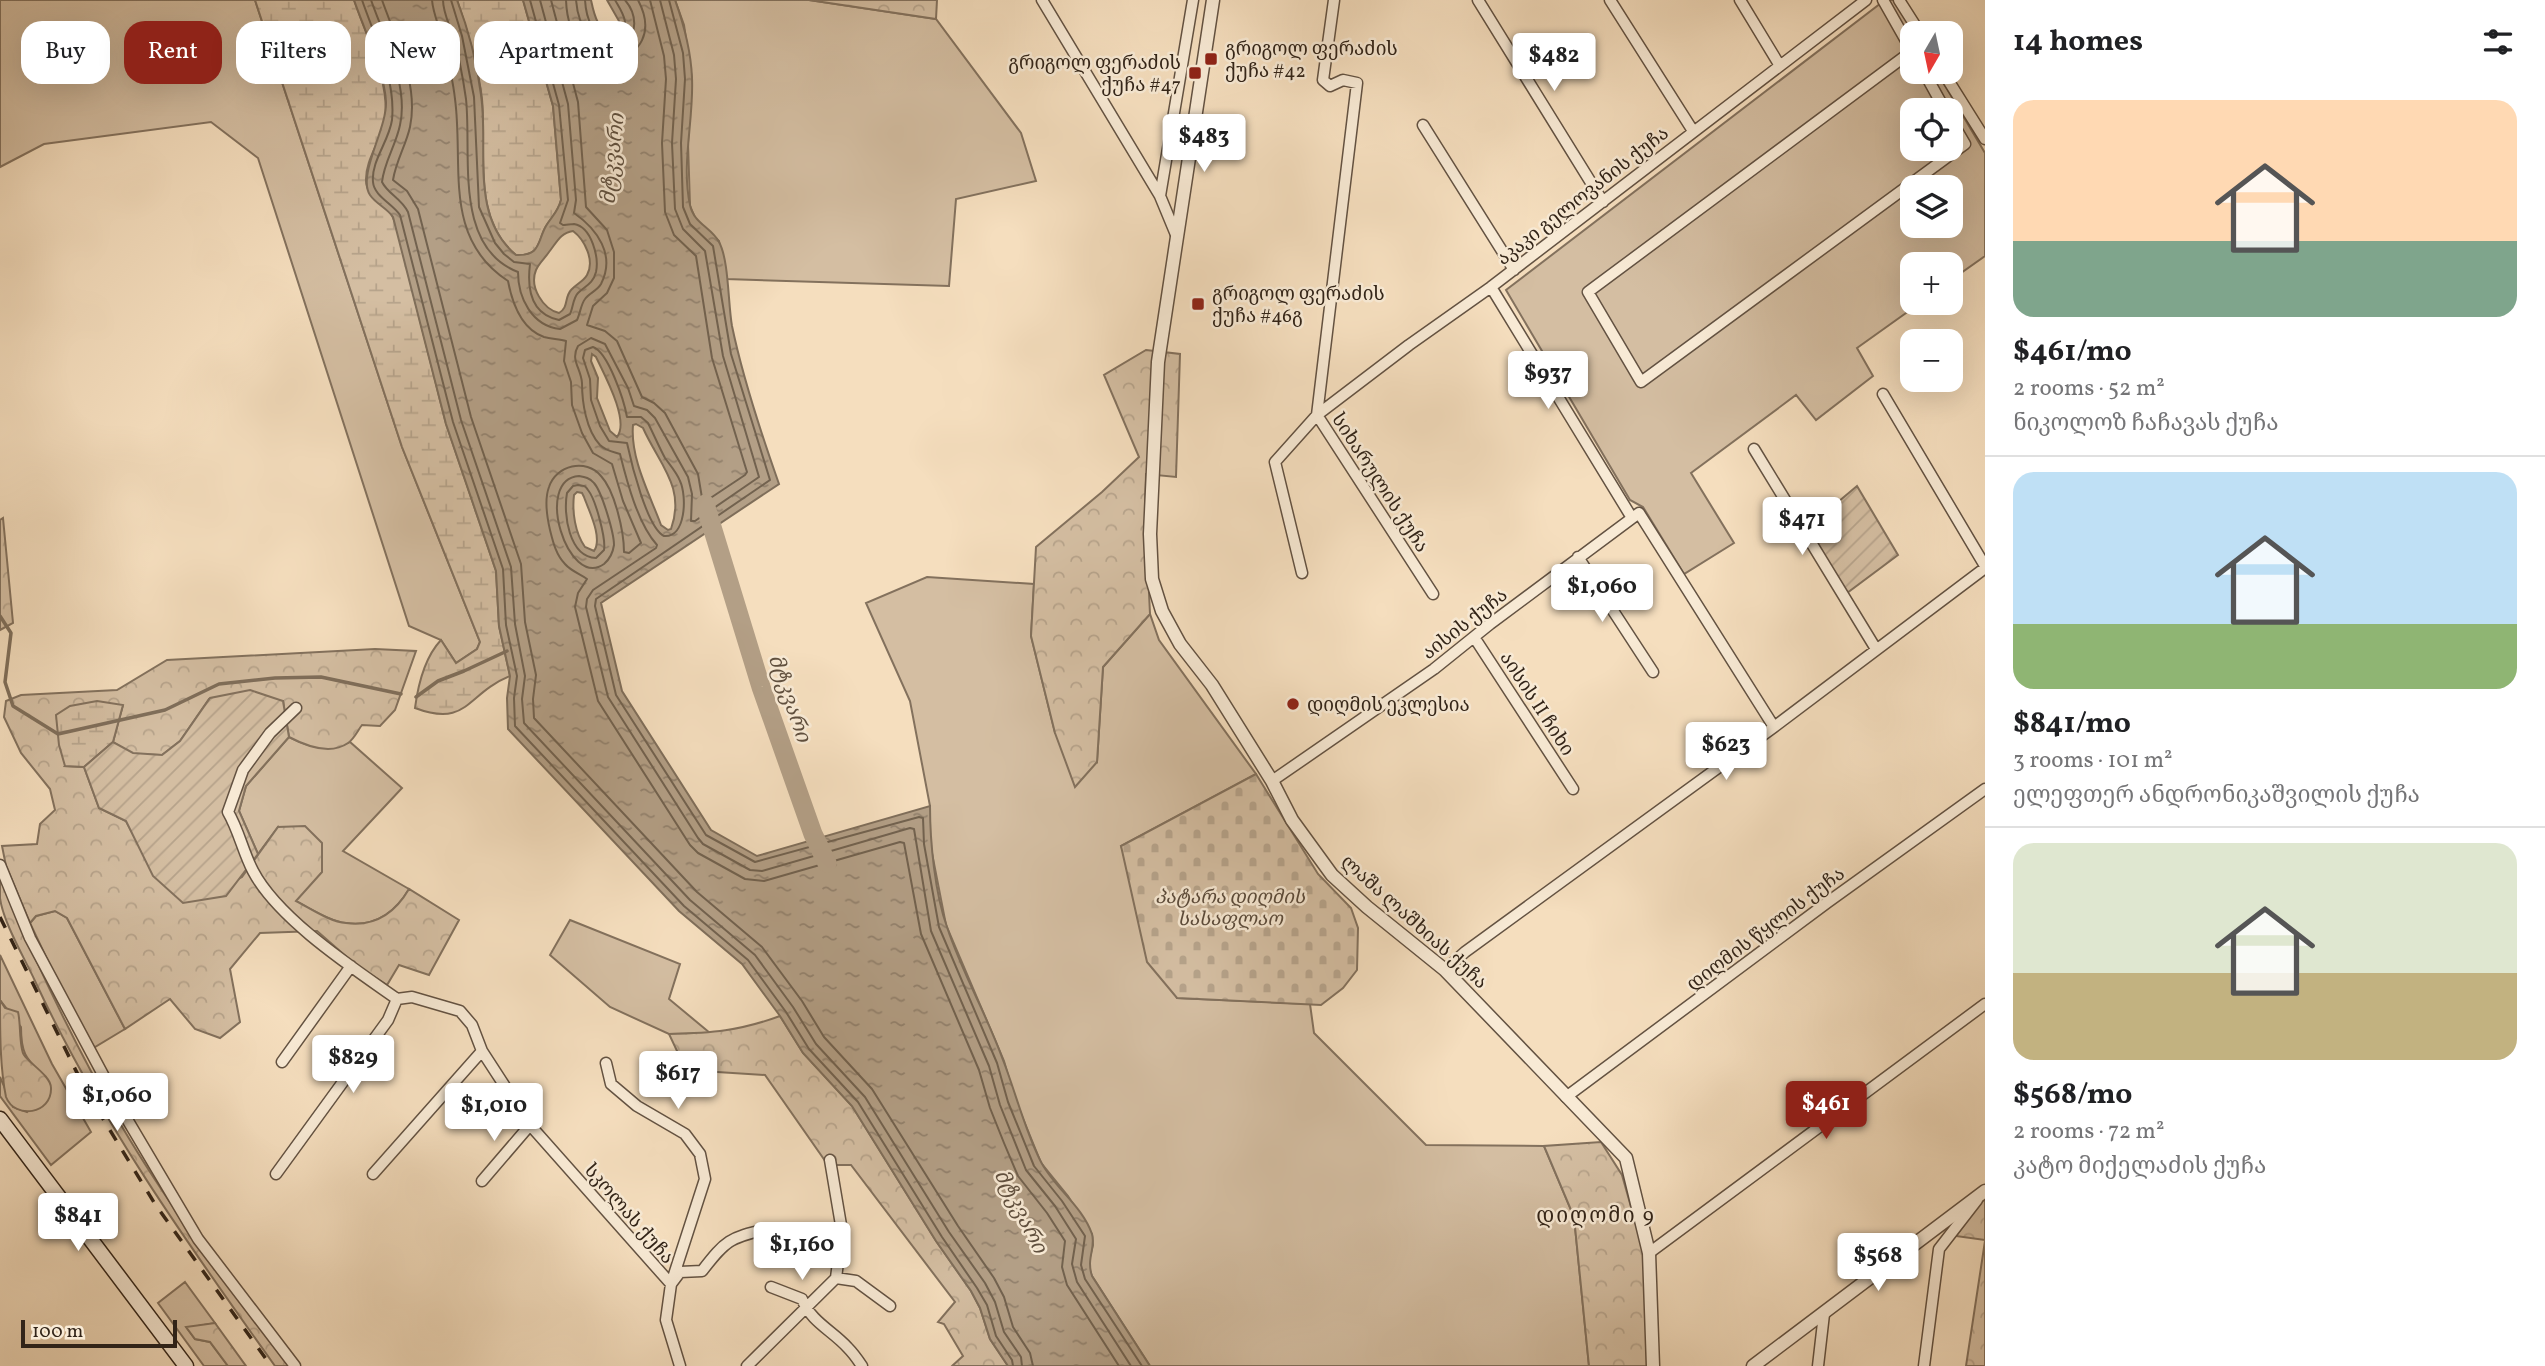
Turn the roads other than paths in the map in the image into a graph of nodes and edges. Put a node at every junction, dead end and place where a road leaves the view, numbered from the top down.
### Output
1 (1042, 0) edge
2 (1193, 0) edge
3 (1213, 0) edge
4 (1334, 0) edge
5 (1478, 0) edge
6 (1610, 0) edge
7 (1740, 0) edge
8 (1866, 0) edge
9 (1883, 0) edge
10 (1899, 0) edge
11 (1912, 21) edge
12 (1900, 30) edge
13 (1900, 61) edge
14 (1780, 66) junction
15 (1951, 84) edge
16 (1423, 125) dead end
17 (1693, 131) junction
18 (1985, 139) edge
19 (1942, 161) edge
20 (1160, 196) junction
21 (1603, 202) junction
22 (1177, 237) junction
23 (1514, 270) junction
24 (1491, 287) junction
25 (1883, 394) dead end
26 (1317, 415) junction
27 (1754, 449) dead end
28 (1632, 518) junction
29 (1578, 557) junction
30 (1985, 567) edge
31 (1302, 573) dead end
32 (1433, 594) dead end
33 (1474, 637) junction
34 (1876, 649) junction
35 (1653, 672) dead end
36 (296, 708) dead end
37 (1774, 727) junction
38 (1272, 781) junction
39 (1573, 789) dead end
40 (1985, 789) edge
41 (0, 865) edge
42 (351, 966) junction
43 (1446, 970) junction
44 (397, 999) junction
45 (1985, 1004) edge
46 (482, 1051) junction
47 (282, 1062) dead end
48 (606, 1063) dead end
49 (1566, 1097) junction
50 (0, 1119) edge
51 (530, 1125) junction
52 (830, 1160) dead end
53 (276, 1174) dead end
54 (373, 1174) dead end
55 (482, 1181) dead end
56 (1984, 1190) edge
57 (768, 1229) dead end
58 (1649, 1253) junction
59 (835, 1278) junction
60 (671, 1284) junction
61 (771, 1287) dead end
62 (805, 1306) junction
63 (890, 1306) dead end
64 (1824, 1314) junction
65 (186, 1366) edge
66 (295, 1366) edge
67 (680, 1366) edge
68 (747, 1366) edge
69 (862, 1366) edge
70 (1653, 1366) edge
71 (1753, 1366) edge
72 (1818, 1366) edge
73 (1924, 1366) edge

1 - 20 street
2 - 20 street
3 - 22 street, ლაშა ლაშხიას ქუჩა
4 - 26 street, სიხარულის ქუჩა
5 - 21 street
6 - 17 street
7 - 14 street
8 - 14 street, აკაკი გელოვანის ქუჩა
9 - 12 street
10 - 11 street
13 - 19 street
14 - 17 street, აკაკი გელოვანის ქუჩა
15 - 18 street
16 - 23 street
17 - 21 street, აკაკი გელოვანის ქუჩა
20 - 22 street
21 - 23 street, აკაკი გელოვანის ქუჩა
22 - 38 street, ლაშა ლაშხიას ქუჩა
23 - 24 street, აკაკი გელოვანის ქუჩა
24 - 26 street, აკაკი გელოვანის ქუჩა
24 - 28 street
25 - 30 street
26 - 31 street, აკაკი გელოვანის ქუჩა
26 - 32 street, სიხარულის ქუჩა
27 - 34 street
28 - 29 street, აისის ქუჩა
28 - 37 street
29 - 33 street, აისის ქუჩა
29 - 35 street
30 - 34 street
33 - 38 street, აისის ქუჩა
33 - 39 street, აისის II ჩიხი
34 - 37 street
36 - 42 street, სკოლას ქუჩა
37 - 43 street
38 - 43 street, ლაშა ლაშხიას ქუჩა
40 - 49 street, დიღმის წყლის ქუჩა
41 - 66 street
42 - 44 street, სკოლას ქუჩა
42 - 47 street
43 - 49 street, ლაშა ლაშხიას ქუჩა
44 - 46 street, სკოლას ქუჩა
44 - 53 street
45 - 58 street
46 - 51 street, სკოლას ქუჩა
46 - 54 street
48 - 60 street
49 - 58 street, ლაშა ლაშხიას ქუჩა
50 - 65 main road
51 - 55 street
51 - 60 street, სკოლას ქუჩა
52 - 59 street
56 - 64 street
56 - 73 street
57 - 60 street
58 - 70 street, ლაშა ლაშხიას ქუჩა
59 - 62 street
59 - 63 street
60 - 67 street
61 - 62 street
62 - 68 street
62 - 69 street
64 - 71 street
64 - 72 street

